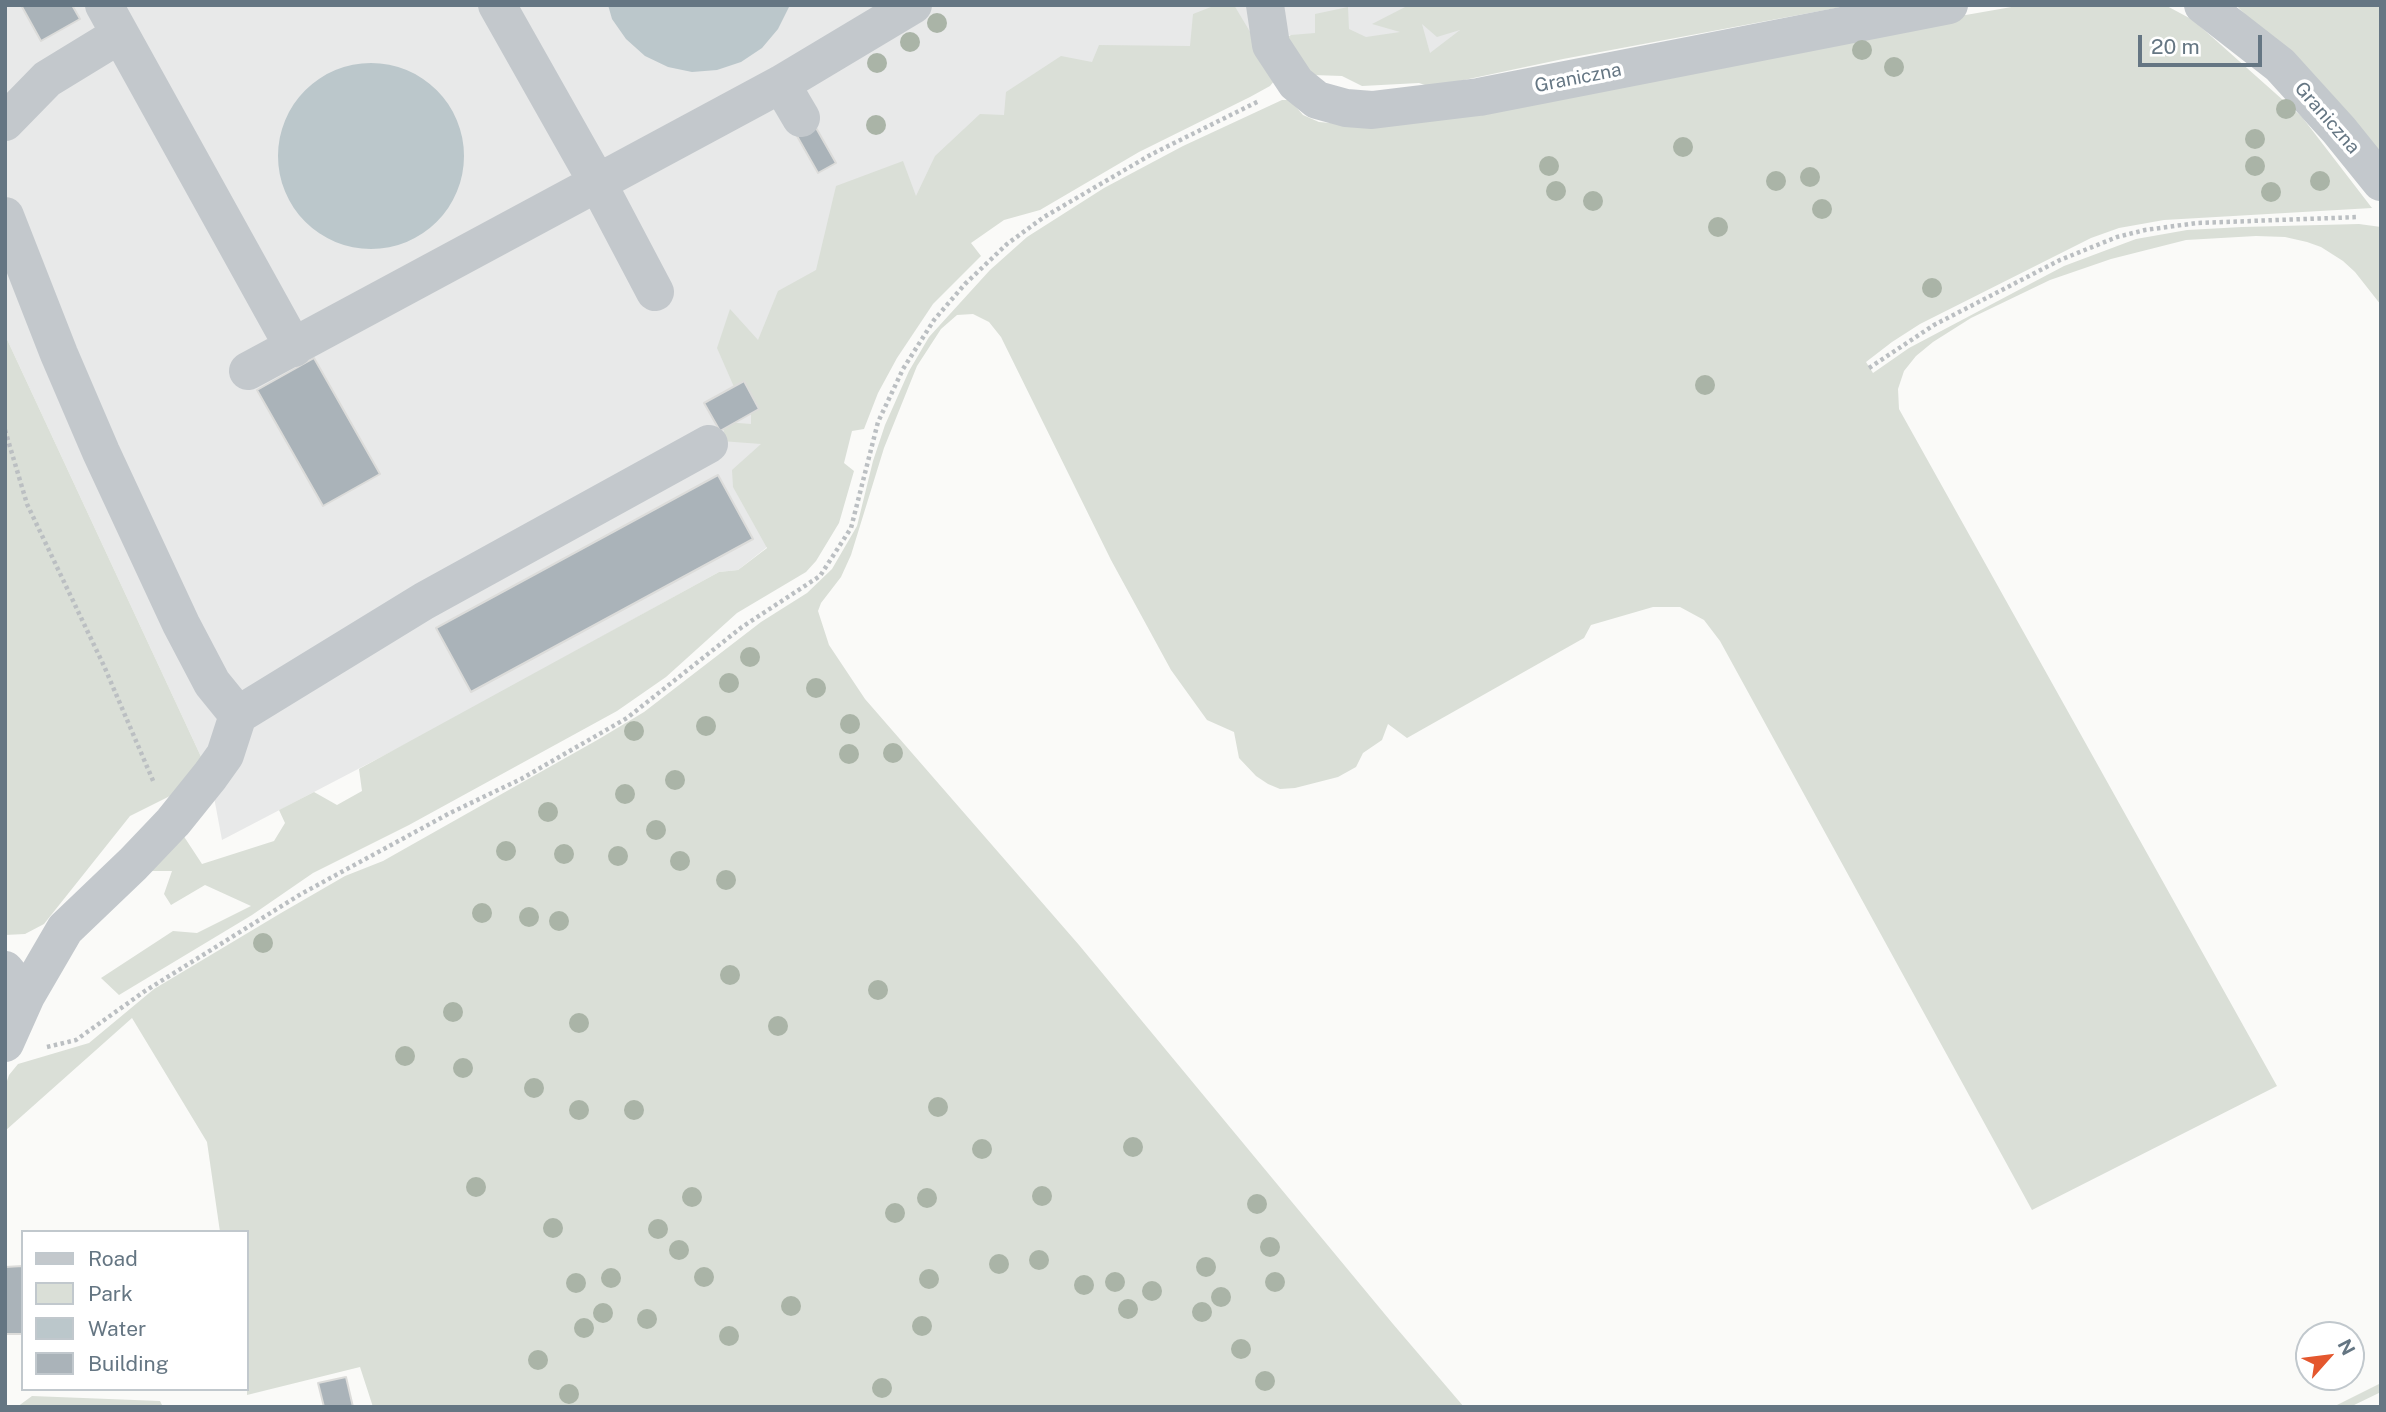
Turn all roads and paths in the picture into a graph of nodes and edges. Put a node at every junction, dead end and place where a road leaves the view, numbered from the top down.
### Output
1 (497, 5) edge
2 (913, 5) edge
3 (1265, 5) edge
4 (1948, 5) edge
5 (2203, 5) edge
6 (111, 20) edge
7 (1296, 83) junction
8 (781, 84) junction
9 (801, 118) dead end
10 (5, 122) edge
11 (597, 182) junction
12 (2374, 199) edge
13 (5, 216) edge
14 (655, 292) dead end
15 (295, 348) junction
16 (1869, 368) dead end
17 (248, 371) dead end
18 (5, 430) edge
19 (709, 443) dead end
20 (237, 715) junction
21 (173, 822) junction
22 (16, 983) edge
23 (23, 1046) edge

1 - 11 street
2 - 8 street
3 - 7 street, Graniczna
4 - 7 street, Graniczna
5 - 12 street, Graniczna
6 - 10 street
6 - 15 street
7 - 23 path
8 - 9 street
8 - 11 street
11 - 14 street
11 - 15 street
12 - 16 path
13 - 20 street
15 - 17 street
18 - 21 path
19 - 20 street
20 - 21 street
21 - 22 street
22 - 23 street

